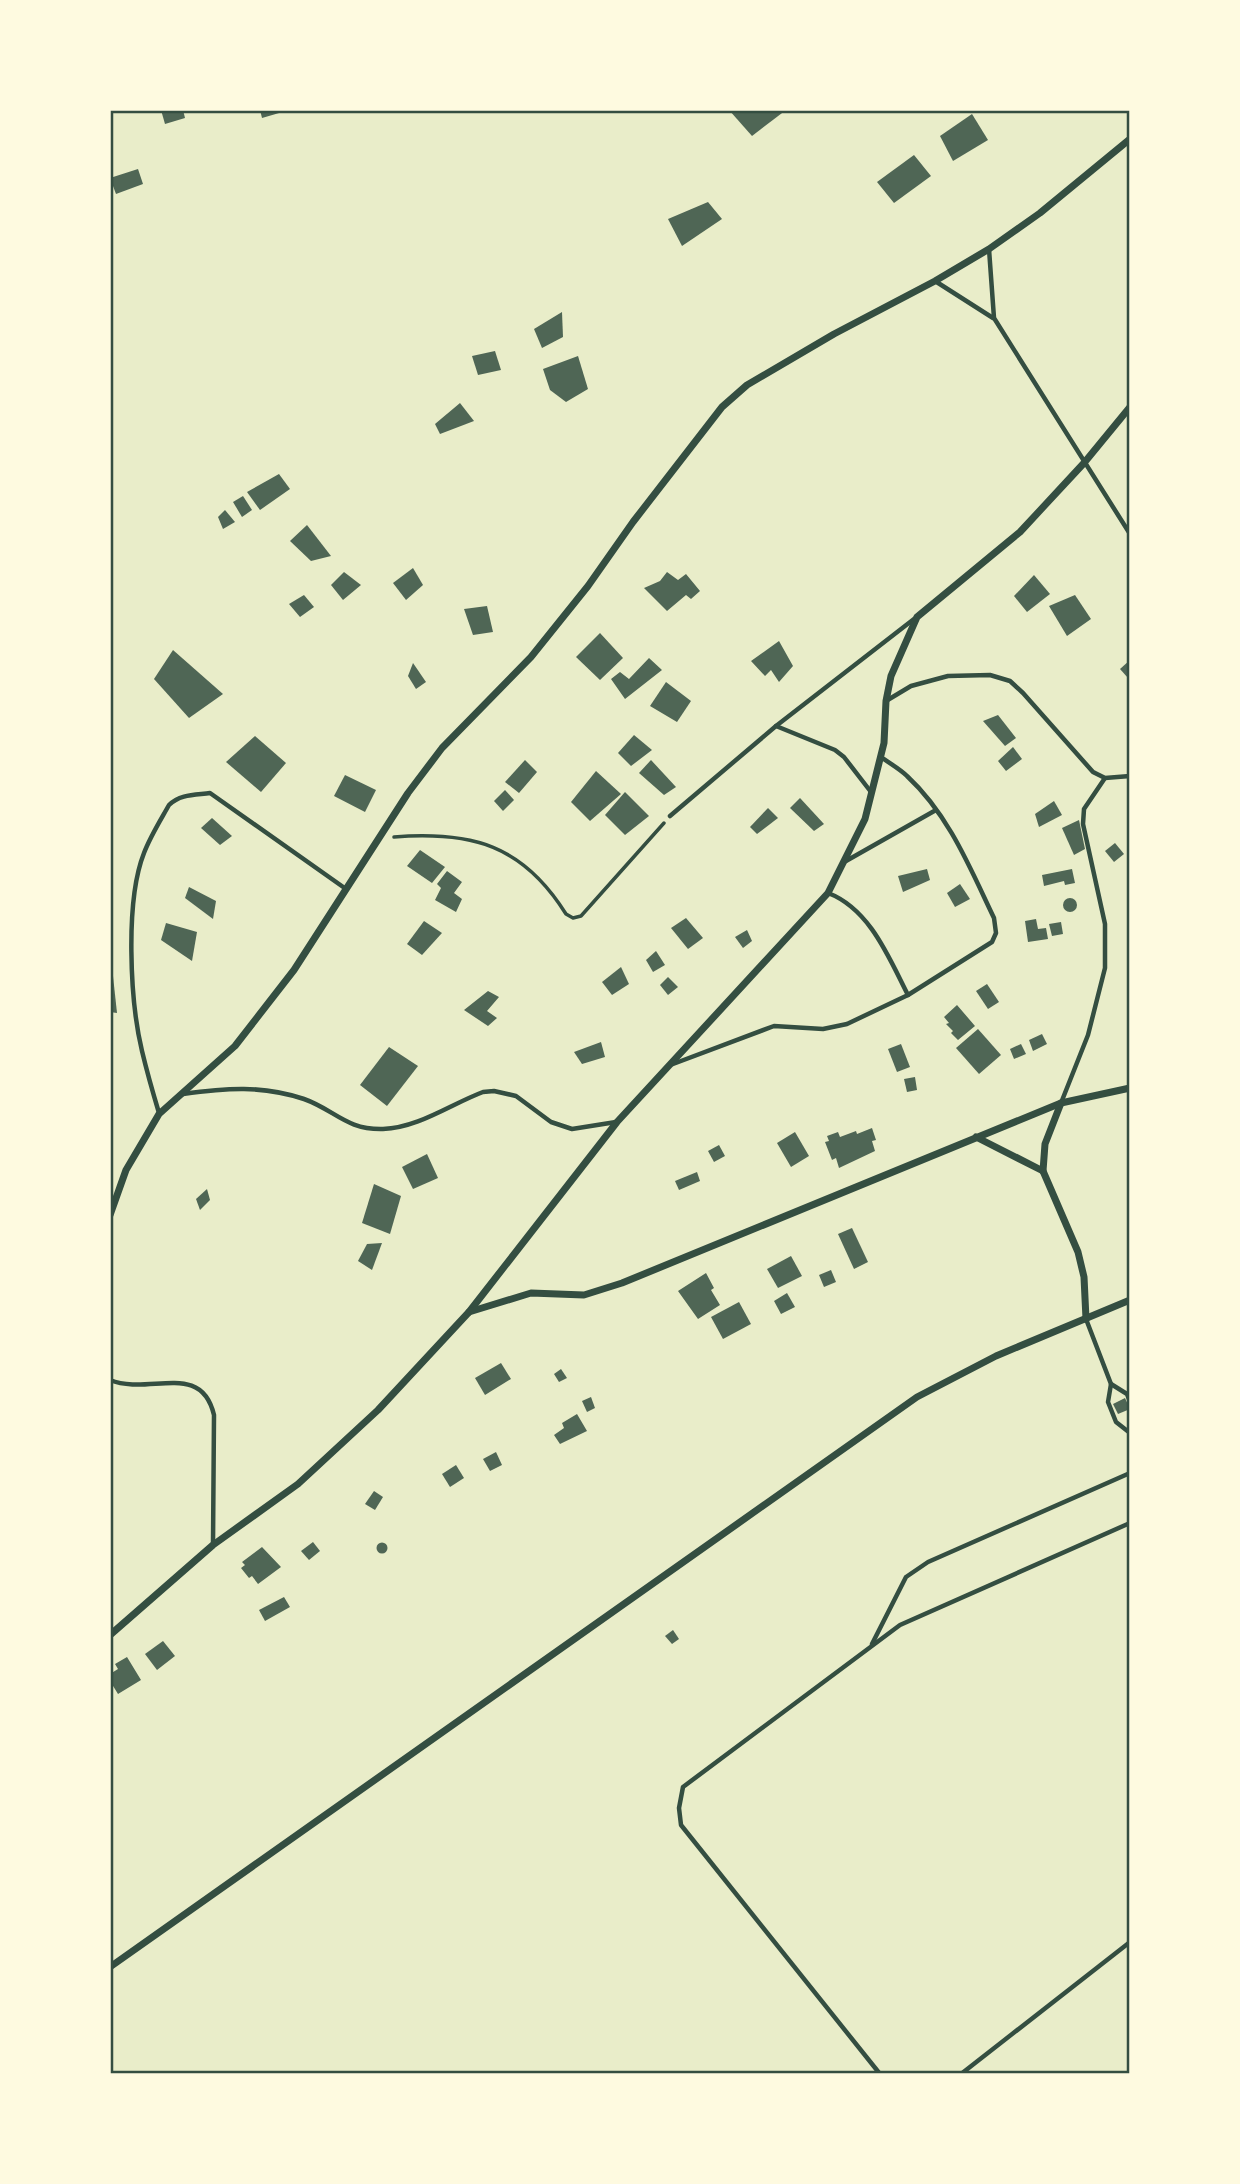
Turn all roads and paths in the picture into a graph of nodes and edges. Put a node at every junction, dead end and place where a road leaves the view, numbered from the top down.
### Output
1 (1130, 139) edge
2 (989, 249) junction
3 (935, 281) junction
4 (994, 318) junction
5 (1130, 407) edge
6 (1084, 463) junction
7 (1130, 534) edge
8 (917, 617) junction
9 (886, 701) junction
10 (776, 726) junction
11 (881, 757) junction
12 (1130, 776) edge
13 (1105, 778) junction
14 (872, 793) junction
15 (936, 810) junction
16 (670, 816) joint
17 (378, 838) junction
18 (846, 861) junction
19 (347, 890) junction
20 (828, 894) junction
21 (908, 995) junction
22 (669, 1065) junction
23 (1130, 1088) edge
24 (181, 1094) junction
25 (1062, 1103) junction
26 (159, 1114) junction
27 (617, 1122) junction
28 (976, 1137) junction
29 (1043, 1171) junction
30 (110, 1215) edge
31 (1130, 1300) edge
32 (469, 1312) junction
33 (1086, 1319) junction
34 (110, 1380) edge
35 (1111, 1384) junction
36 (1130, 1402) edge
37 (1130, 1433) edge
38 (1130, 1473) edge
39 (1130, 1523) edge
40 (212, 1545) junction
41 (110, 1635) edge
42 (872, 1645) junction
43 (1130, 1942) edge
44 (110, 1968) edge
45 (880, 2074) edge
46 (961, 2074) edge

1 - 2 street
2 - 3 street
2 - 4 lane
3 - 4 lane
3 - 17 street
4 - 6 lane
5 - 6 street
6 - 7 lane
6 - 8 street
8 - 9 street
8 - 10 lane
9 - 11 street
9 - 13 lane
10 - 14 lane
10 - 16 lane
11 - 14 street
11 - 15 lane
12 - 13 lane
13 - 25 lane
14 - 18 street
15 - 18 lane
15 - 21 lane
16 - 17 path
17 - 19 street
18 - 20 street
19 - 24 street
19 - 26 lane
20 - 21 lane
20 - 22 street
21 - 22 lane
22 - 27 street
23 - 25 street
24 - 26 street
24 - 27 lane
25 - 28 street
25 - 29 street
26 - 30 street
27 - 32 street
28 - 29 street
28 - 32 street
29 - 33 street
31 - 33 street
32 - 40 street
33 - 35 lane
33 - 44 street
34 - 40 lane
35 - 36 lane
35 - 37 lane
38 - 42 lane
39 - 42 lane
40 - 41 street
42 - 45 lane
43 - 46 lane

